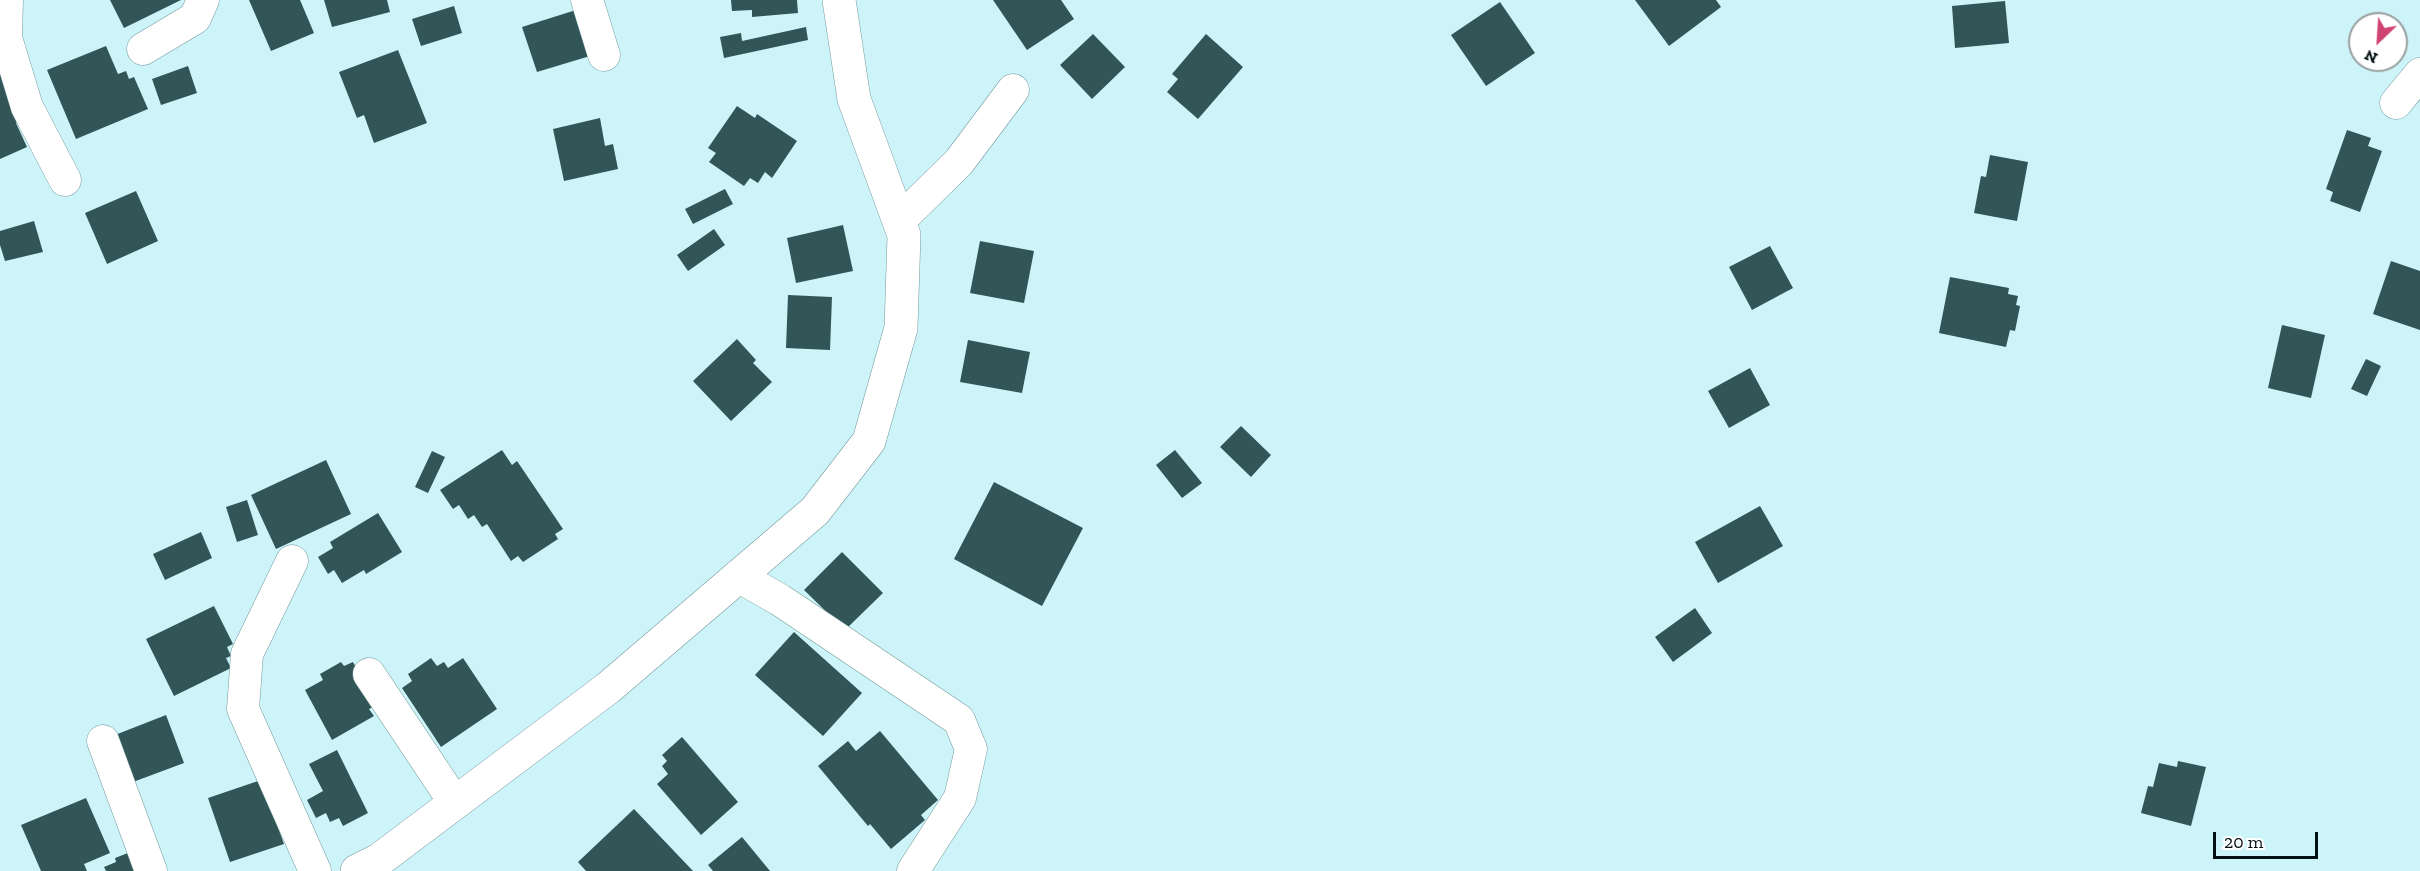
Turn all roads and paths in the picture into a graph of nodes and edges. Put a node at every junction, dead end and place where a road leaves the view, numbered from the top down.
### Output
1 (5, 0) edge
2 (203, 0) edge
3 (587, 0) edge
4 (838, 0) edge
5 (0, 3) edge
6 (143, 49) dead end
7 (604, 55) dead end
8 (2420, 75) edge
9 (1013, 90) dead end
10 (2396, 103) dead end
11 (64, 180) dead end
12 (899, 221) junction
13 (292, 561) dead end
14 (738, 576) junction
15 (369, 674) dead end
16 (103, 741) dead end
17 (455, 803) junction
18 (151, 871) edge
19 (315, 871) edge
20 (357, 871) edge
21 (913, 871) edge

1 - 5 street
1 - 11 street
2 - 6 street
3 - 7 street
4 - 12 street
8 - 10 street
9 - 12 street
12 - 14 street
13 - 19 street
14 - 17 street
14 - 21 street
15 - 17 street
16 - 18 street
17 - 20 street

